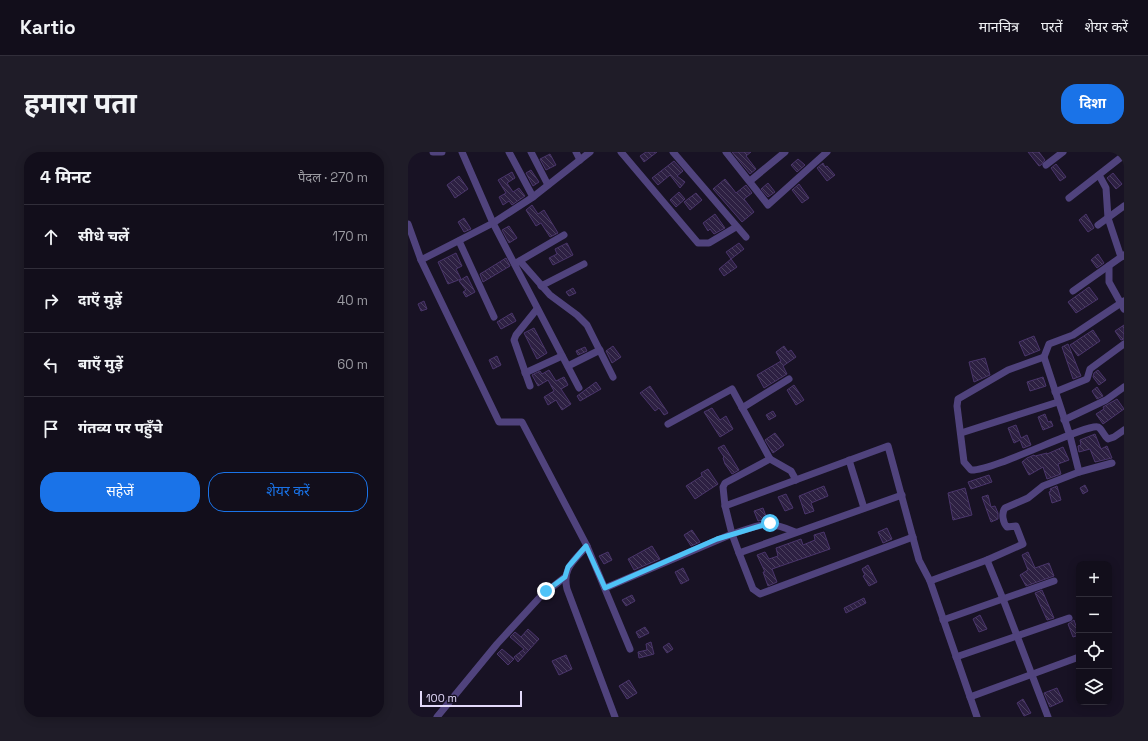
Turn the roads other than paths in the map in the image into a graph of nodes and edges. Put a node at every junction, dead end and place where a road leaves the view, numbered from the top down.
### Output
1 (433, 152) edge
2 (442, 152) edge
3 (462, 152) edge
4 (509, 152) edge
5 (531, 152) edge
6 (576, 152) edge
7 (590, 152) edge
8 (621, 152) edge
9 (673, 152) edge
10 (726, 152) edge
11 (785, 152) edge
12 (827, 152) edge
13 (1063, 152) edge
14 (1124, 154) edge
15 (580, 160) junction
16 (1046, 165) dead end
17 (1099, 175) junction
18 (750, 181) junction
19 (548, 185) junction
20 (533, 197) junction
21 (1068, 198) dead end
22 (1124, 206) edge
23 (1108, 218) junction
24 (493, 223) junction
25 (408, 224) edge
26 (1098, 225) dead end
27 (736, 227) junction
28 (564, 235) dead end
29 (746, 237) dead end
30 (459, 241) junction
31 (1123, 256) edge
32 (421, 260) junction
33 (517, 263) junction
34 (584, 264) dead end
35 (1109, 266) junction
36 (541, 286) junction
37 (1073, 291) dead end
38 (1123, 305) edge
39 (537, 309) junction
40 (494, 317) dead end
41 (1124, 344) edge
42 (600, 350) junction
43 (562, 356) junction
44 (1044, 357) junction
45 (568, 366) junction
46 (525, 373) junction
47 (614, 377) dead end
48 (789, 379) dead end
49 (530, 386) dead end
50 (1124, 387) edge
51 (579, 388) dead end
52 (1055, 392) junction
53 (1058, 402) junction
54 (742, 408) junction
55 (1064, 420) junction
56 (668, 424) dead end
57 (1124, 430) edge
58 (961, 433) junction
59 (1070, 436) junction
60 (770, 459) junction
61 (849, 460) junction
62 (1112, 463) dead end
63 (1079, 472) junction
64 (796, 480) junction
65 (902, 495) junction
66 (725, 506) junction
67 (864, 508) junction
68 (795, 532) junction
69 (732, 534) junction
70 (913, 537) junction
71 (586, 546) junction
72 (739, 553) junction
73 (987, 560) junction
74 (565, 577) junction
75 (930, 581) junction
76 (1054, 581) dead end
77 (605, 588) junction
78 (1003, 598) junction
79 (1069, 618) dead end
80 (943, 620) junction
81 (1017, 636) junction
82 (630, 649) dead end
83 (956, 657) junction
84 (1076, 658) edge
85 (1032, 674) junction
86 (970, 696) junction
87 (437, 717) edge
88 (615, 717) edge
89 (977, 717) edge
90 (1048, 717) edge

1 - 2 street
3 - 24 street
4 - 20 street
5 - 19 street
6 - 15 street
7 - 15 street
8 - 27 street
9 - 27 street
10 - 18 street
11 - 18 street
12 - 18 street
13 - 16 street
14 - 17 street
15 - 19 street
17 - 21 street
17 - 23 street
19 - 20 street
20 - 24 street
22 - 23 street
23 - 26 street
23 - 31 street
24 - 30 street
24 - 33 street
25 - 32 street
27 - 29 street
28 - 33 street
30 - 32 street
30 - 40 street
31 - 35 street
32 - 71 street
33 - 36 street
33 - 39 street
34 - 36 street
35 - 37 street
35 - 38 street
36 - 42 street
38 - 44 street
39 - 43 street
39 - 46 street
41 - 52 street
42 - 45 street
42 - 47 street
43 - 45 street
43 - 46 street
44 - 52 street
44 - 58 street
45 - 51 street
46 - 49 street
48 - 54 street
50 - 55 street
52 - 53 street
53 - 55 street
53 - 58 street
54 - 56 street
54 - 60 street
55 - 59 street
57 - 59 street
58 - 59 street
59 - 63 street
60 - 64 street
60 - 66 street
61 - 64 street
61 - 65 street
61 - 67 street
62 - 63 street
63 - 73 street
64 - 66 street
65 - 67 street
65 - 70 street
66 - 69 street
67 - 68 street
68 - 69 street
68 - 72 street
69 - 72 street
69 - 77 street
70 - 72 street
70 - 75 street
71 - 74 street
71 - 77 street
73 - 75 street
73 - 78 street
74 - 87 street
74 - 88 street
75 - 80 street
76 - 78 street
77 - 82 street
78 - 80 street
78 - 81 street
79 - 81 street
80 - 83 street
81 - 83 street
81 - 85 street
83 - 86 street
84 - 85 street
85 - 86 street
85 - 90 street
86 - 89 street

